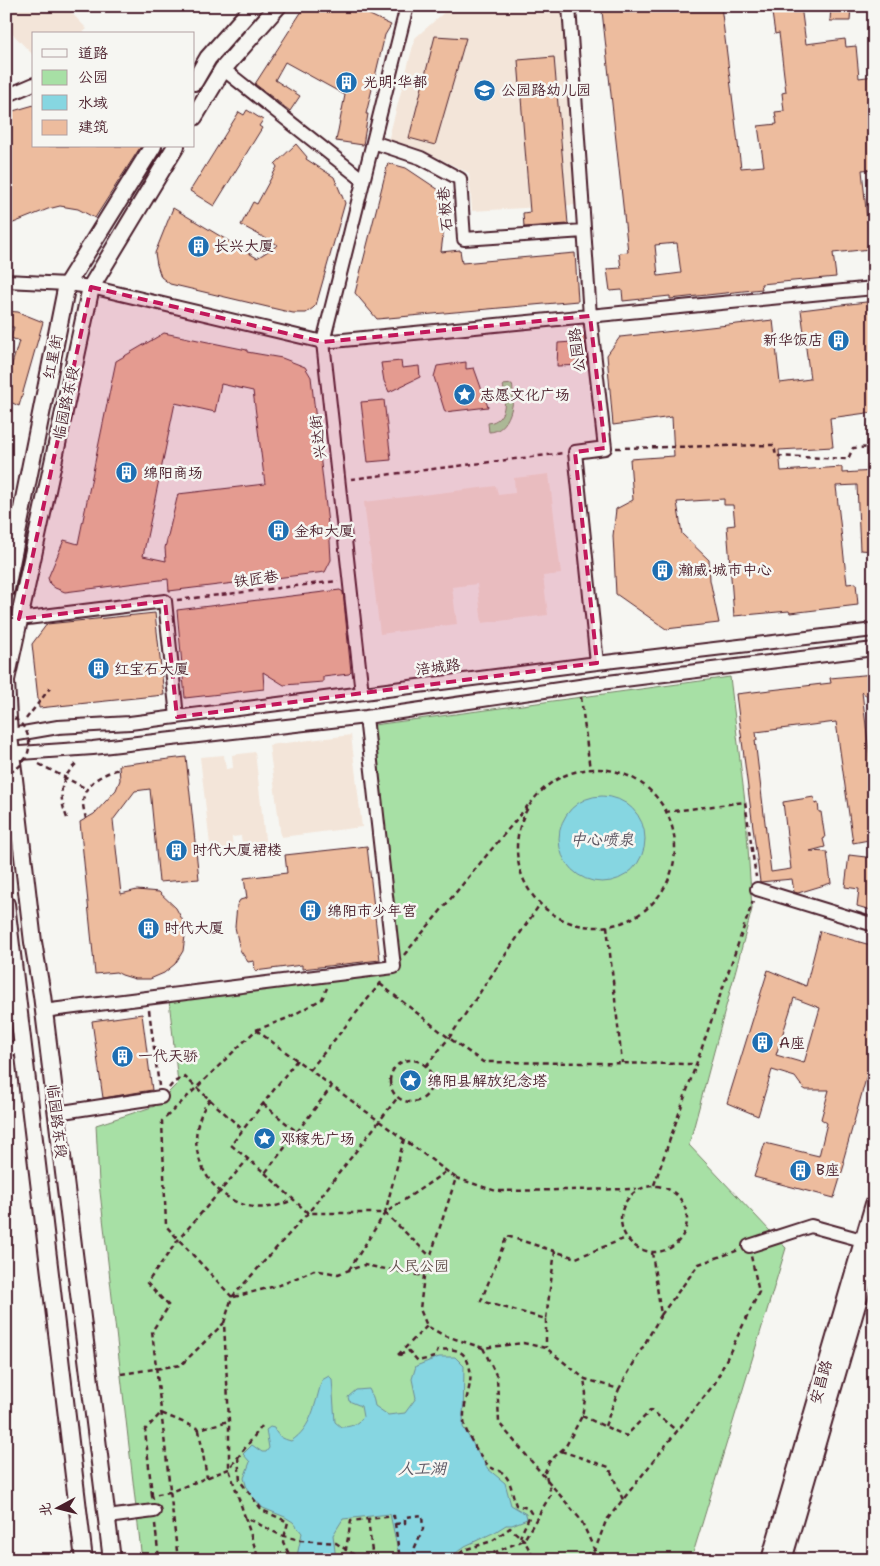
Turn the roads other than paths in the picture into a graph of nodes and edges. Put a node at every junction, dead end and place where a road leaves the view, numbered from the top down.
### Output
1 (254, 6) edge
2 (278, 6) edge
3 (407, 6) edge
4 (569, 6) edge
5 (223, 69) junction
6 (195, 80) edge
7 (32, 85) edge
8 (6, 96) edge
9 (195, 115) edge
10 (373, 142) junction
11 (152, 148) edge
12 (175, 148) edge
13 (363, 180) junction
14 (584, 231) junction
15 (6, 281) edge
16 (67, 284) junction
17 (91, 287) junction
18 (874, 288) edge
19 (590, 316) junction
20 (323, 342) junction
21 (6, 589) edge
22 (19, 619) junction
23 (874, 630) edge
24 (874, 649) edge
25 (597, 663) junction
26 (6, 681) edge
27 (362, 693) junction
28 (177, 716) junction
29 (366, 717) junction
30 (8, 736) edge
31 (9, 754) edge
32 (757, 890) road end
33 (6, 904) edge
34 (874, 925) edge
35 (44, 1010) junction
36 (23, 1048) junction
37 (6, 1050) edge
38 (160, 1097) road end
39 (56, 1113) junction
40 (874, 1204) edge
41 (868, 1243) edge
42 (749, 1246) road end
43 (154, 1511) dead end
44 (107, 1517) junction
45 (84, 1560) edge
46 (112, 1560) edge
47 (770, 1560) edge
48 (783, 1560) edge

1 - 6 main road
2 - 5 main road
3 - 10 street, 兴达街
4 - 14 street, 公园路
5 - 9 main road
5 - 13 street
7 - 8 street
10 - 13 street, 兴达街
10 - 14 street, 石板巷
11 - 16 main road, 红星街
12 - 17 main road, 临园路东段
13 - 20 street, 兴达街
14 - 19 street, 公园路
15 - 16 street
16 - 17 street
16 - 21 main road, 红星街
17 - 20 street
17 - 22 main road, 临园路东段
18 - 19 street
19 - 20 street
19 - 25 street, 公园路
20 - 27 street, 兴达街
22 - 26 main road, 临园路东段
22 - 28 street
23 - 25 street, 涪城路
24 - 29 street
25 - 27 street, 涪城路
26 - 30 main road, 临园路东段
27 - 28 street, 涪城路
28 - 30 street, 涪城路
29 - 31 street
29 - 35 street
30 - 31 main road, 临园路东段
31 - 35 main road, 临园路东段
32 - 34 street
33 - 36 main road
35 - 39 main road, 临园路东段
36 - 37 street
36 - 45 main road
38 - 39 street
39 - 44 main road, 临园路东段
40 - 41 main road, 安昌路
41 - 42 street
41 - 47 main road, 安昌路
41 - 48 main road, 安昌路
43 - 44 street
44 - 46 main road, 临园路东段

